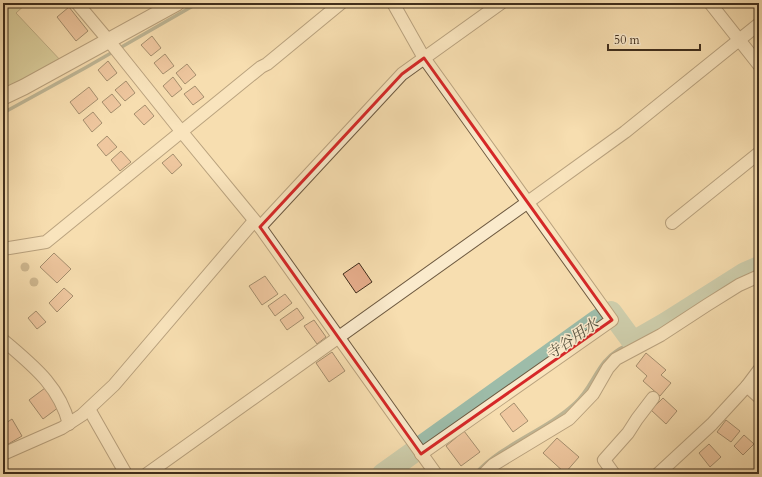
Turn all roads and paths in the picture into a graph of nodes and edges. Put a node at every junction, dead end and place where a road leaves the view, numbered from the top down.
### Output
1 (77, 3) edge
2 (177, 3) edge
3 (341, 3) edge
4 (393, 3) edge
5 (501, 3) edge
6 (710, 3) edge
7 (759, 24) edge
8 (739, 40) junction
9 (109, 41) junction
10 (424, 58) junction
11 (759, 65) edge
12 (3, 97) edge
13 (181, 131) junction
14 (759, 153) edge
15 (528, 202) junction
16 (672, 223) dead end
17 (257, 224) junction
18 (3, 249) edge
19 (759, 276) edge
20 (338, 338) junction
21 (3, 340) edge
22 (759, 370) edge
23 (747, 386) junction
24 (759, 397) edge
25 (653, 398) dead end
26 (88, 409) junction
27 (70, 424) junction
28 (3, 454) edge
29 (421, 454) junction
30 (126, 474) edge
31 (147, 474) edge
32 (436, 474) edge
33 (484, 474) edge
34 (614, 474) edge
35 (658, 474) edge

1 - 9 street
2 - 9 street
3 - 13 street
4 - 10 street
5 - 10 street
6 - 8 street
7 - 8 street
8 - 11 street
8 - 15 street
9 - 12 street
9 - 13 street
10 - 15 street
10 - 17 street
13 - 17 street
13 - 18 street
14 - 16 street
15 - 20 street
15 - 29 street
17 - 20 street
17 - 26 street
19 - 33 street
20 - 29 street
20 - 31 street
21 - 27 street
22 - 23 street
23 - 24 street
23 - 35 street
25 - 34 street
26 - 27 street
26 - 30 street
27 - 28 street
29 - 32 street

